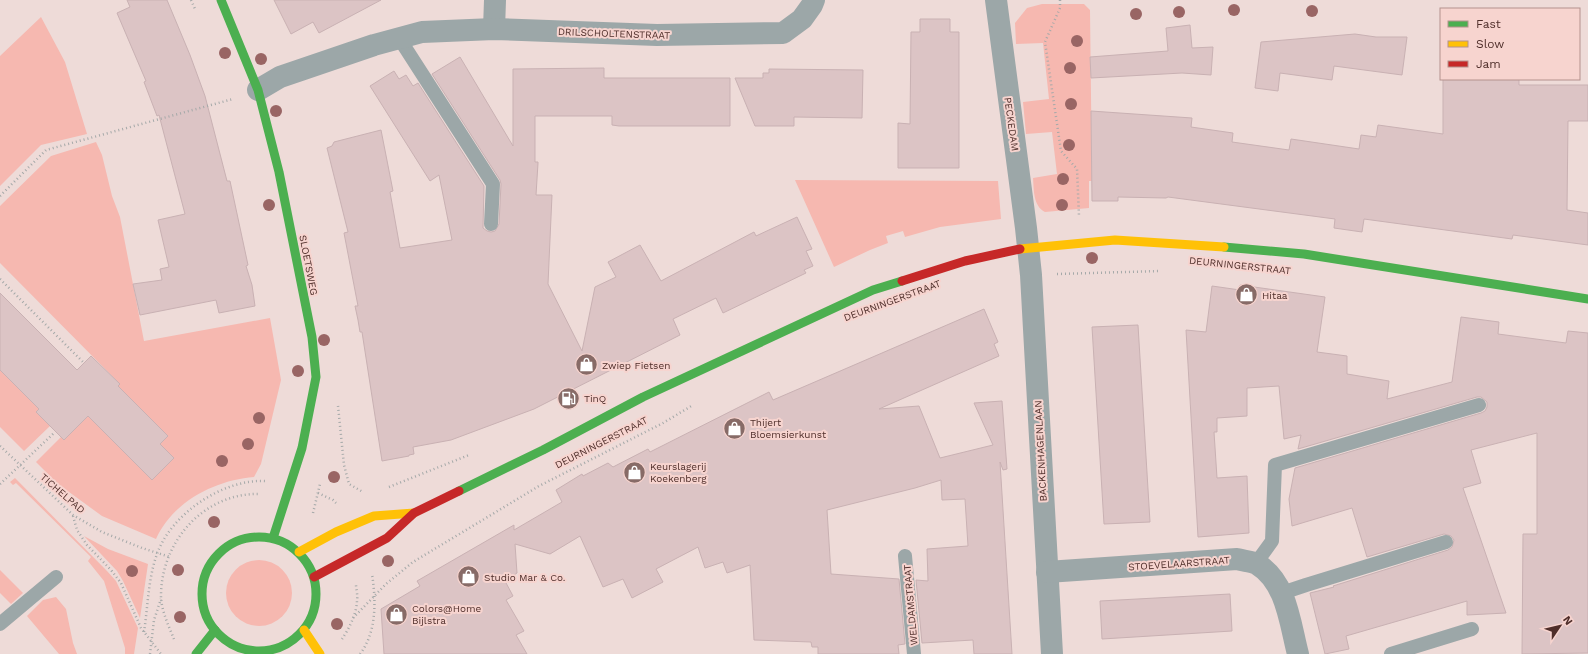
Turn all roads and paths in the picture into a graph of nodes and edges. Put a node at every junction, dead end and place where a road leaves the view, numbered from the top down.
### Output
1 (190, 0) edge
2 (221, 0) edge
3 (495, 0) edge
4 (814, 0) edge
5 (996, 0) edge
6 (1060, 0) edge
7 (196, 11) dead end
8 (494, 29) junction
9 (399, 38) junction
10 (258, 90) junction
11 (232, 92) dead end
12 (0, 196) edge
13 (1079, 223) dead end
14 (491, 224) dead end
15 (1028, 247) junction
16 (1166, 270) dead end
17 (1031, 275) junction
18 (0, 279) edge
19 (1588, 299) edge
20 (84, 363) dead end
21 (338, 402) dead end
22 (697, 403) dead end
23 (1480, 405) dead end
24 (55, 432) dead end
25 (0, 446) edge
26 (475, 452) dead end
27 (20, 466) junction
28 (0, 484) edge
29 (386, 488) dead end
30 (368, 492) dead end
31 (285, 500) junction
32 (414, 513) junction
33 (73, 515) junction
34 (336, 532) junction
35 (273, 538) junction
36 (1446, 542) dead end
37 (299, 552) junction
38 (905, 556) dead end
39 (170, 557) junction
40 (349, 558) junction
41 (1256, 563) junction
42 (1047, 572) junction
43 (56, 577) dead end
44 (314, 577) junction
45 (1282, 594) junction
46 (161, 599) junction
47 (353, 618) junction
48 (0, 624) edge
49 (1472, 628) dead end
50 (215, 630) junction
51 (304, 630) junction
52 (175, 641) dead end
53 (341, 641) dead end
54 (152, 642) junction
55 (235, 651) edge
56 (282, 651) edge
57 (150, 654) edge
58 (161, 654) edge
59 (196, 654) edge
60 (320, 654) edge
61 (914, 654) edge
62 (1052, 654) edge
63 (1298, 654) edge
64 (1391, 654) edge

1 - 7 path
2 - 10 main road, SLOETSWEG
3 - 8 street
4 - 8 street, DRILSCHOLTENSTRAAT
5 - 15 street, PECKEDAM
6 - 13 path
8 - 9 street, DRILSCHOLTENSTRAAT
9 - 10 street, DRILSCHOLTENSTRAAT
9 - 14 lane
10 - 31 main road, SLOETSWEG
11 - 12 path
15 - 17 street, BACKENHAGENLAAN
15 - 19 main road, DEURNINGERSTRAAT
15 - 32 main road, DEURNINGERSTRAAT
16 - 17 path
17 - 42 street, BACKENHAGENLAAN
18 - 20 path
21 - 30 path
22 - 47 path, DEURNINGERSTRAAT
23 - 41 lane
24 - 27 path
25 - 27 path, TICHELPAD
26 - 29 path
27 - 28 path
27 - 33 path, TICHELPAD
31 - 34 path
31 - 35 main road, SLOETSWEG
31 - 39 path
32 - 34 main road, DEURNINGERSTRAAT
32 - 40 main road, DEURNINGERSTRAAT
33 - 39 path, TICHELPAD
33 - 54 path
34 - 37 main road, DEURNINGERSTRAAT
35 - 37 main road
35 - 50 main road
36 - 45 lane
37 - 44 main road
38 - 61 lane, WELDAMSTRAAT
39 - 46 path
40 - 44 main road, DEURNINGERSTRAAT
40 - 47 path
41 - 42 street, STOEVELAARSTRAAT
41 - 45 street, STOEVELAARSTRAAT
42 - 62 street, BACKENHAGENLAAN
43 - 48 lane
44 - 51 main road
45 - 63 street, STOEVELAARSTRAAT
46 - 52 path
46 - 54 path
47 - 53 path
49 - 64 lane
50 - 55 main road
50 - 59 main road
51 - 56 main road
51 - 60 main road
54 - 57 path
54 - 58 path
55 - 56 main road

